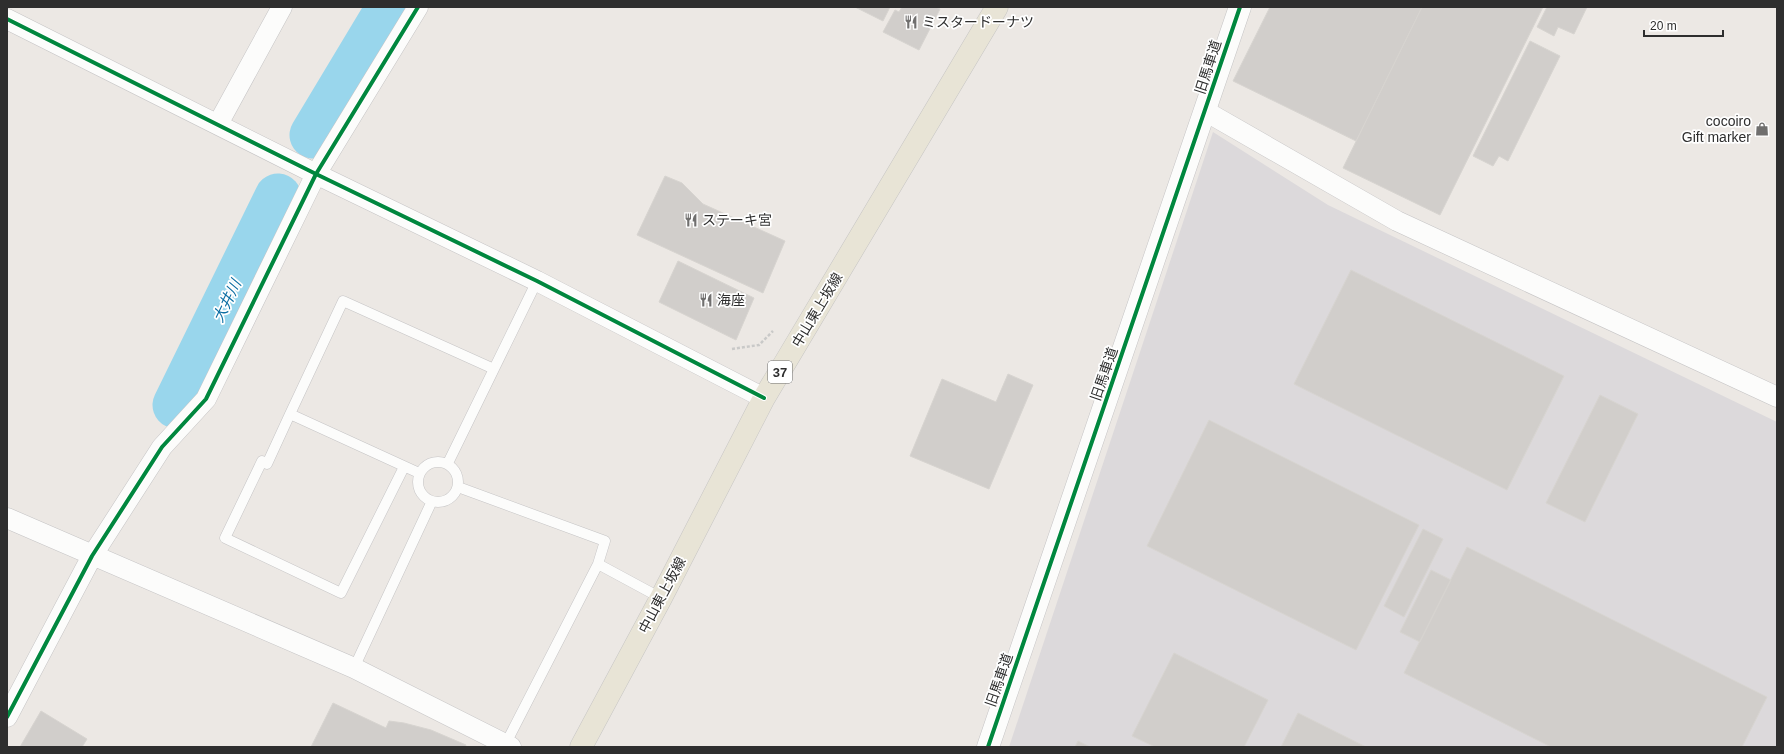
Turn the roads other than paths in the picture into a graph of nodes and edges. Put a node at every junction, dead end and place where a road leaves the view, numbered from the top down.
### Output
1 (282, 7) edge
2 (418, 7) edge
3 (997, 7) edge
4 (1240, 7) edge
5 (7, 18) edge
6 (1205, 111) junction
7 (218, 124) junction
8 (316, 174) junction
9 (537, 281) junction
10 (494, 369) junction
11 (1777, 397) edge
12 (764, 398) junction
13 (290, 414) junction
14 (448, 464) junction
15 (404, 467) junction
16 (419, 474) junction
17 (458, 487) junction
18 (432, 501) junction
19 (7, 518) edge
20 (92, 556) junction
21 (598, 564) junction
22 (661, 598) junction
23 (354, 668) junction
24 (7, 717) edge
25 (507, 746) edge
26 (581, 747) edge
27 (988, 747) edge

1 - 7 street
2 - 8 street
3 - 12 main road, 中山東上坂線 / 37
4 - 6 street, 旧馬車道
5 - 7 street
6 - 11 street
6 - 27 street, 旧馬車道
7 - 8 street
8 - 9 street
8 - 20 street
9 - 10 lane
9 - 12 street
10 - 13 lane
10 - 14 lane
12 - 22 main road, 中山東上坂線 / 37
13 - 15 lane
13 - 15 lane
14 - 16 lane
14 - 17 lane
15 - 16 lane
16 - 18 lane
17 - 18 lane
17 - 21 lane
18 - 23 lane
19 - 20 street
20 - 23 street
20 - 24 street
21 - 22 lane
21 - 25 lane
22 - 26 main road, 中山東上坂線 / 37
23 - 25 street

